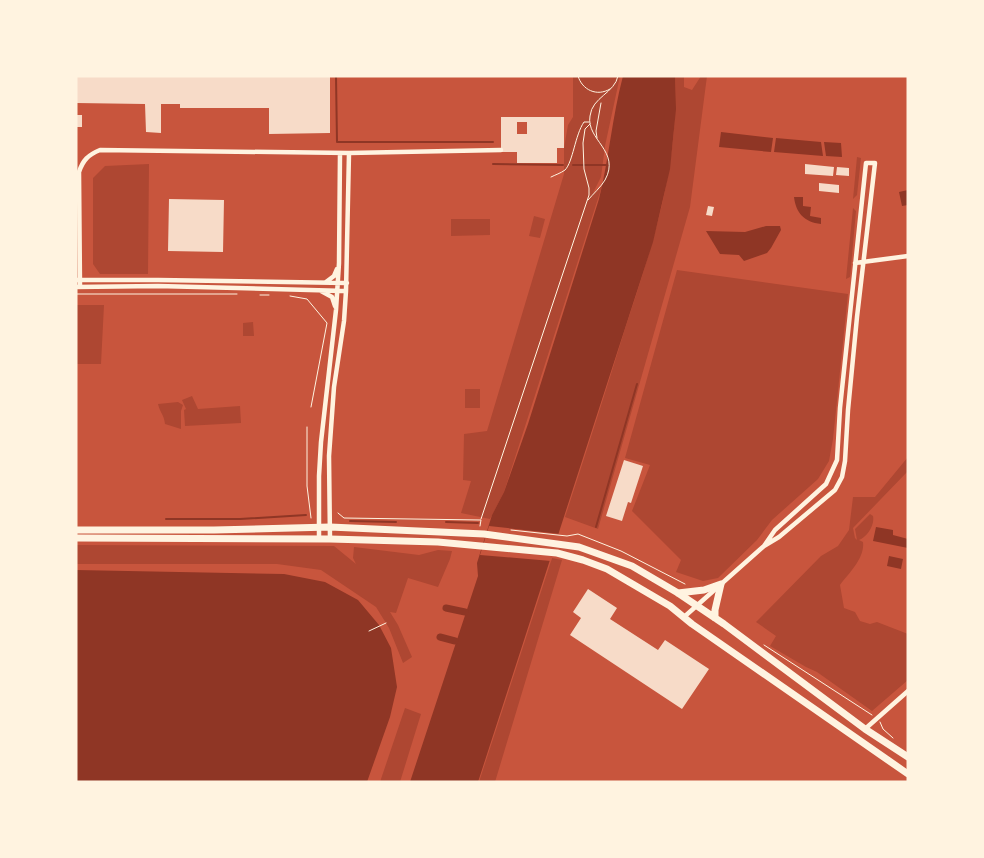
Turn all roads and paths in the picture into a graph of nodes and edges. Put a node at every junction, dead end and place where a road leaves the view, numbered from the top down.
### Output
1 (578, 76) edge
2 (619, 76) edge
3 (601, 103) dead end
4 (590, 122) junction
5 (597, 139) junction
6 (501, 150) dead end
7 (340, 153) junction
8 (348, 154) junction
9 (551, 177) dead end
10 (587, 201) junction
11 (862, 205) junction
12 (871, 206) junction
13 (908, 256) edge
14 (863, 262) junction
15 (339, 263) junction
16 (855, 263) junction
17 (78, 280) edge
18 (322, 283) junction
19 (337, 283) junction
20 (347, 283) junction
21 (78, 287) edge
22 (319, 290) junction
23 (337, 290) junction
24 (346, 291) junction
25 (76, 294) edge
26 (242, 294) dead end
27 (258, 295) dead end
28 (271, 295) dead end
29 (285, 295) dead end
30 (336, 310) junction
31 (311, 407) dead end
32 (307, 427) dead end
33 (338, 514) dead end
34 (311, 518) dead end
35 (481, 520) junction
36 (330, 526) junction
37 (319, 527) junction
38 (76, 530) edge
39 (505, 530) dead end
40 (482, 531) junction
41 (76, 538) edge
42 (319, 539) junction
43 (330, 539) junction
44 (764, 546) junction
45 (685, 584) dead end
46 (721, 584) junction
47 (678, 593) junction
48 (697, 606) junction
49 (684, 617) junction
50 (714, 618) junction
51 (386, 623) dead end
52 (368, 631) dead end
53 (763, 644) dead end
54 (908, 691) edge
55 (877, 718) junction
56 (865, 729) junction
57 (894, 739) dead end
58 (908, 757) edge
59 (908, 774) edge

1 - 2 path
2 - 4 path
3 - 5 path
4 - 5 path
4 - 9 path
4 - 10 path
5 - 10 path
6 - 8 street
7 - 8 street
7 - 15 street
7 - 17 street
8 - 20 street
10 - 35 path
11 - 12 street
11 - 12 street
11 - 16 street
12 - 14 street
13 - 14 street
14 - 16 street
14 - 44 street
15 - 18 street
15 - 19 street
16 - 44 street
17 - 18 street
17 - 21 street
18 - 19 street
19 - 20 street
19 - 23 street
20 - 24 street
21 - 22 street
22 - 23 street
22 - 30 street
23 - 24 street
23 - 30 street
24 - 36 street
25 - 26 path
27 - 28 path
29 - 31 path
30 - 37 street
32 - 34 path
33 - 35 path
35 - 40 path
36 - 37 main road
36 - 40 main road
36 - 43 street
37 - 38 main road
37 - 42 street
39 - 45 path
40 - 47 main road
41 - 42 main road
42 - 43 main road
43 - 49 main road
44 - 46 street
46 - 47 main road
46 - 48 street
46 - 50 main road
47 - 48 main road
48 - 49 street
48 - 50 main road
49 - 59 main road
50 - 56 main road
51 - 52 path
53 - 55 path
54 - 55 street
55 - 56 street
55 - 57 path
56 - 58 main road

